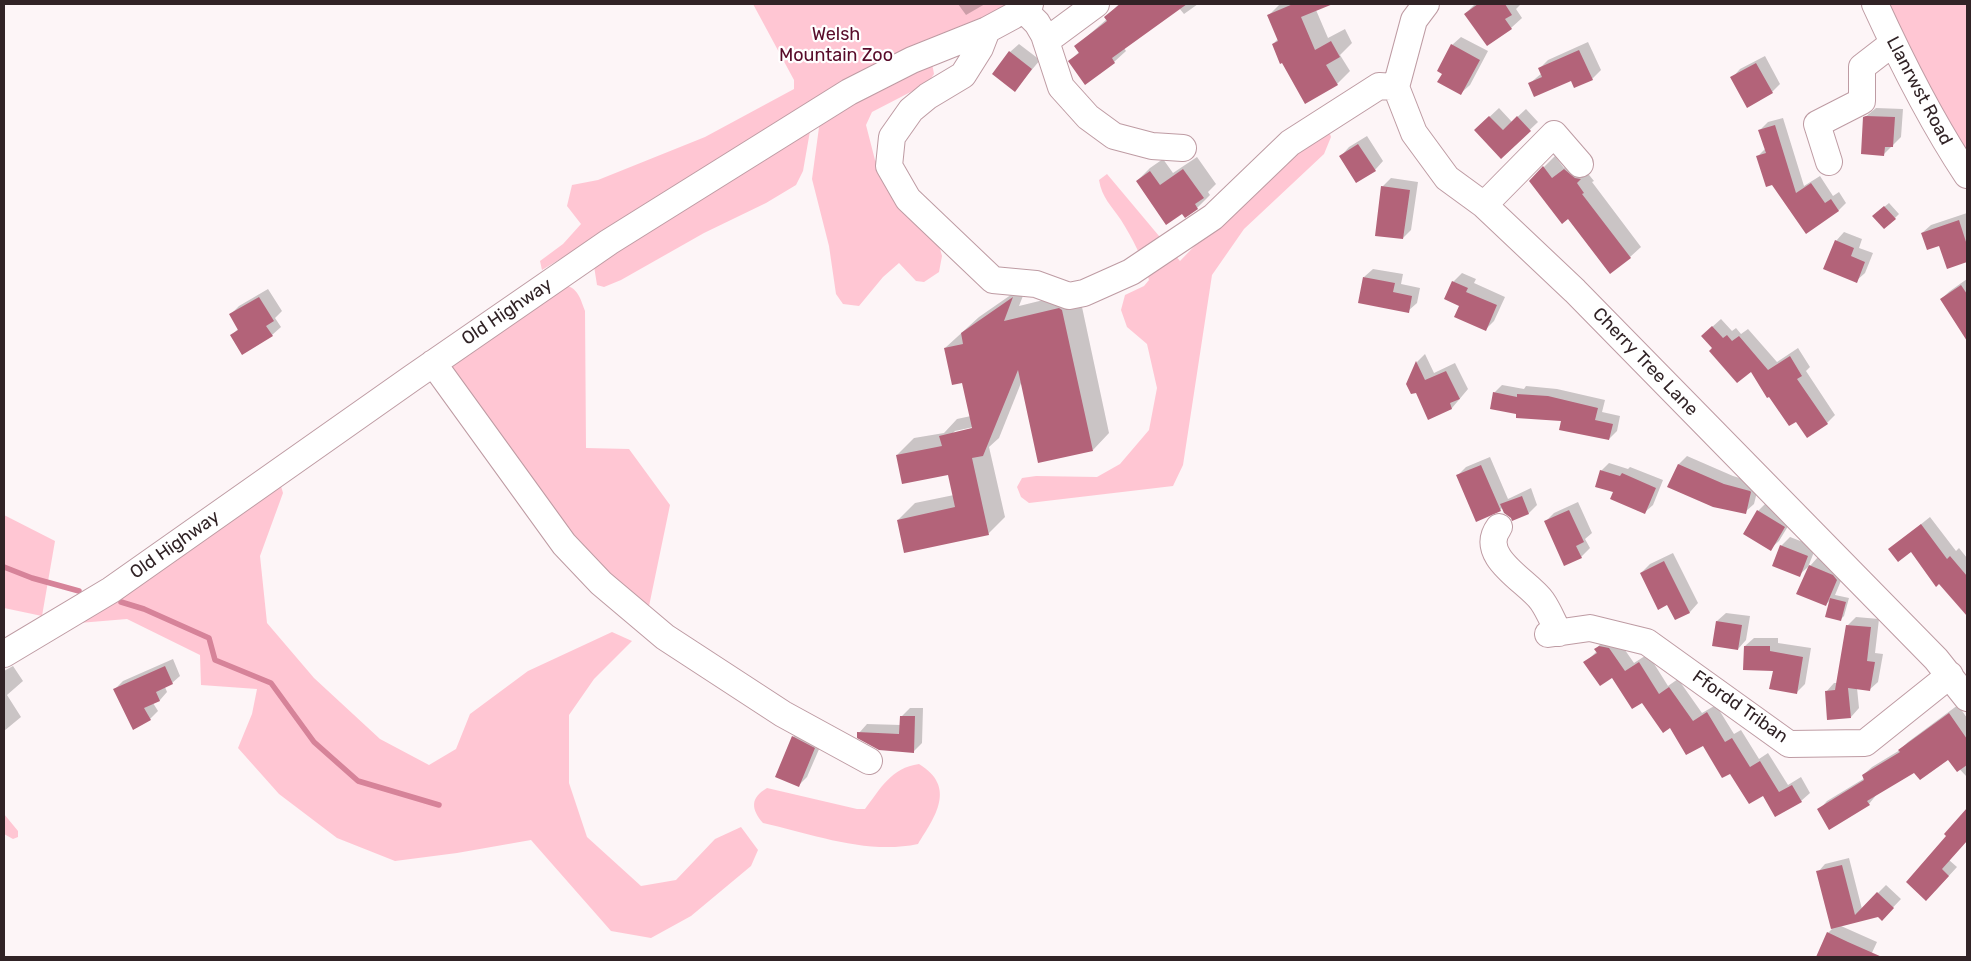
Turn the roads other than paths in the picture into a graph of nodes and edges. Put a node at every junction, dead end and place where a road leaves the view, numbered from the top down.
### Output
1 (1096, 4) edge
2 (1426, 4) edge
3 (1875, 4) edge
4 (1027, 6) edge
5 (987, 30) junction
6 (1046, 41) junction
7 (1893, 43) junction
8 (1396, 87) junction
9 (1183, 148) dead end
10 (1829, 162) dead end
11 (1580, 164) dead end
12 (1967, 175) edge
13 (1484, 205) junction
14 (433, 363) junction
15 (1498, 527) dead end
16 (4, 654) edge
17 (1950, 676) junction
18 (1967, 698) edge
19 (869, 761) dead end

1 - 6 street
2 - 8 street
3 - 7 street, Llanrwst Road
4 - 5 street, Old Highway
4 - 6 street
5 - 8 street
5 - 14 street, Old Highway
6 - 9 street
7 - 10 street
7 - 12 street, Llanrwst Road
8 - 13 street, Cherry Tree Lane
11 - 13 street
13 - 17 street, Cherry Tree Lane
14 - 16 street, Old Highway
14 - 19 street
15 - 17 street, Ffordd Triban
17 - 18 street, Cherry Tree Lane

